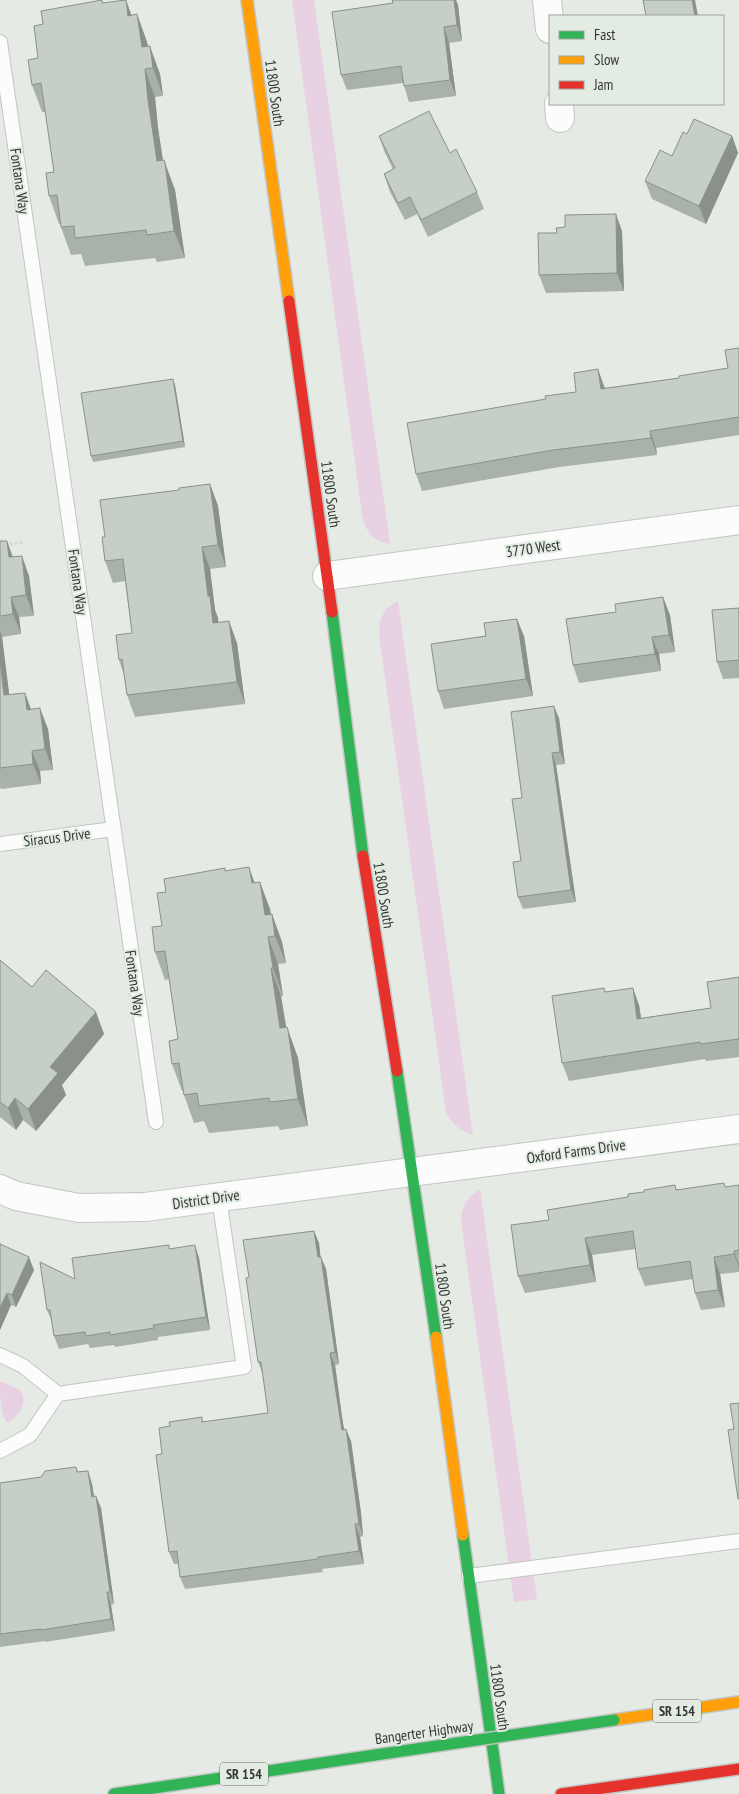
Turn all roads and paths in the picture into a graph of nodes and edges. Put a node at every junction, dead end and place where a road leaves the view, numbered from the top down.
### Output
1 (247, 0) edge
2 (547, 0) edge
3 (549, 19) edge
4 (0, 42) edge
5 (739, 520) edge
6 (23, 542) dead end
7 (0, 546) edge
8 (328, 576) junction
9 (113, 829) junction
10 (0, 844) edge
11 (156, 1122) dead end
12 (739, 1129) edge
13 (413, 1172) junction
14 (0, 1189) edge
15 (219, 1198) junction
16 (0, 1355) edge
17 (58, 1394) junction
18 (0, 1451) edge
19 (739, 1541) edge
20 (468, 1576) junction
21 (739, 1702) edge
22 (739, 1769) edge
23 (114, 1794) edge
24 (499, 1794) edge
25 (561, 1794) edge

1 - 8 main road, 11800 South
2 - 3 street
4 - 9 lane, Fontana Way
5 - 8 street, 3770 West
6 - 7 path
8 - 13 main road, 11800 South
9 - 10 lane, Siracus Drive
9 - 11 lane, Fontana Way
12 - 13 street, Oxford Farms Drive
13 - 15 street, District Drive
13 - 20 main road, 11800 South
14 - 15 street, District Drive
15 - 17 lane
16 - 17 lane
17 - 18 lane
19 - 20 lane
20 - 24 main road, 11800 South
21 - 23 main road, Bangerter Highway / SR 154, bridge
22 - 25 main road

